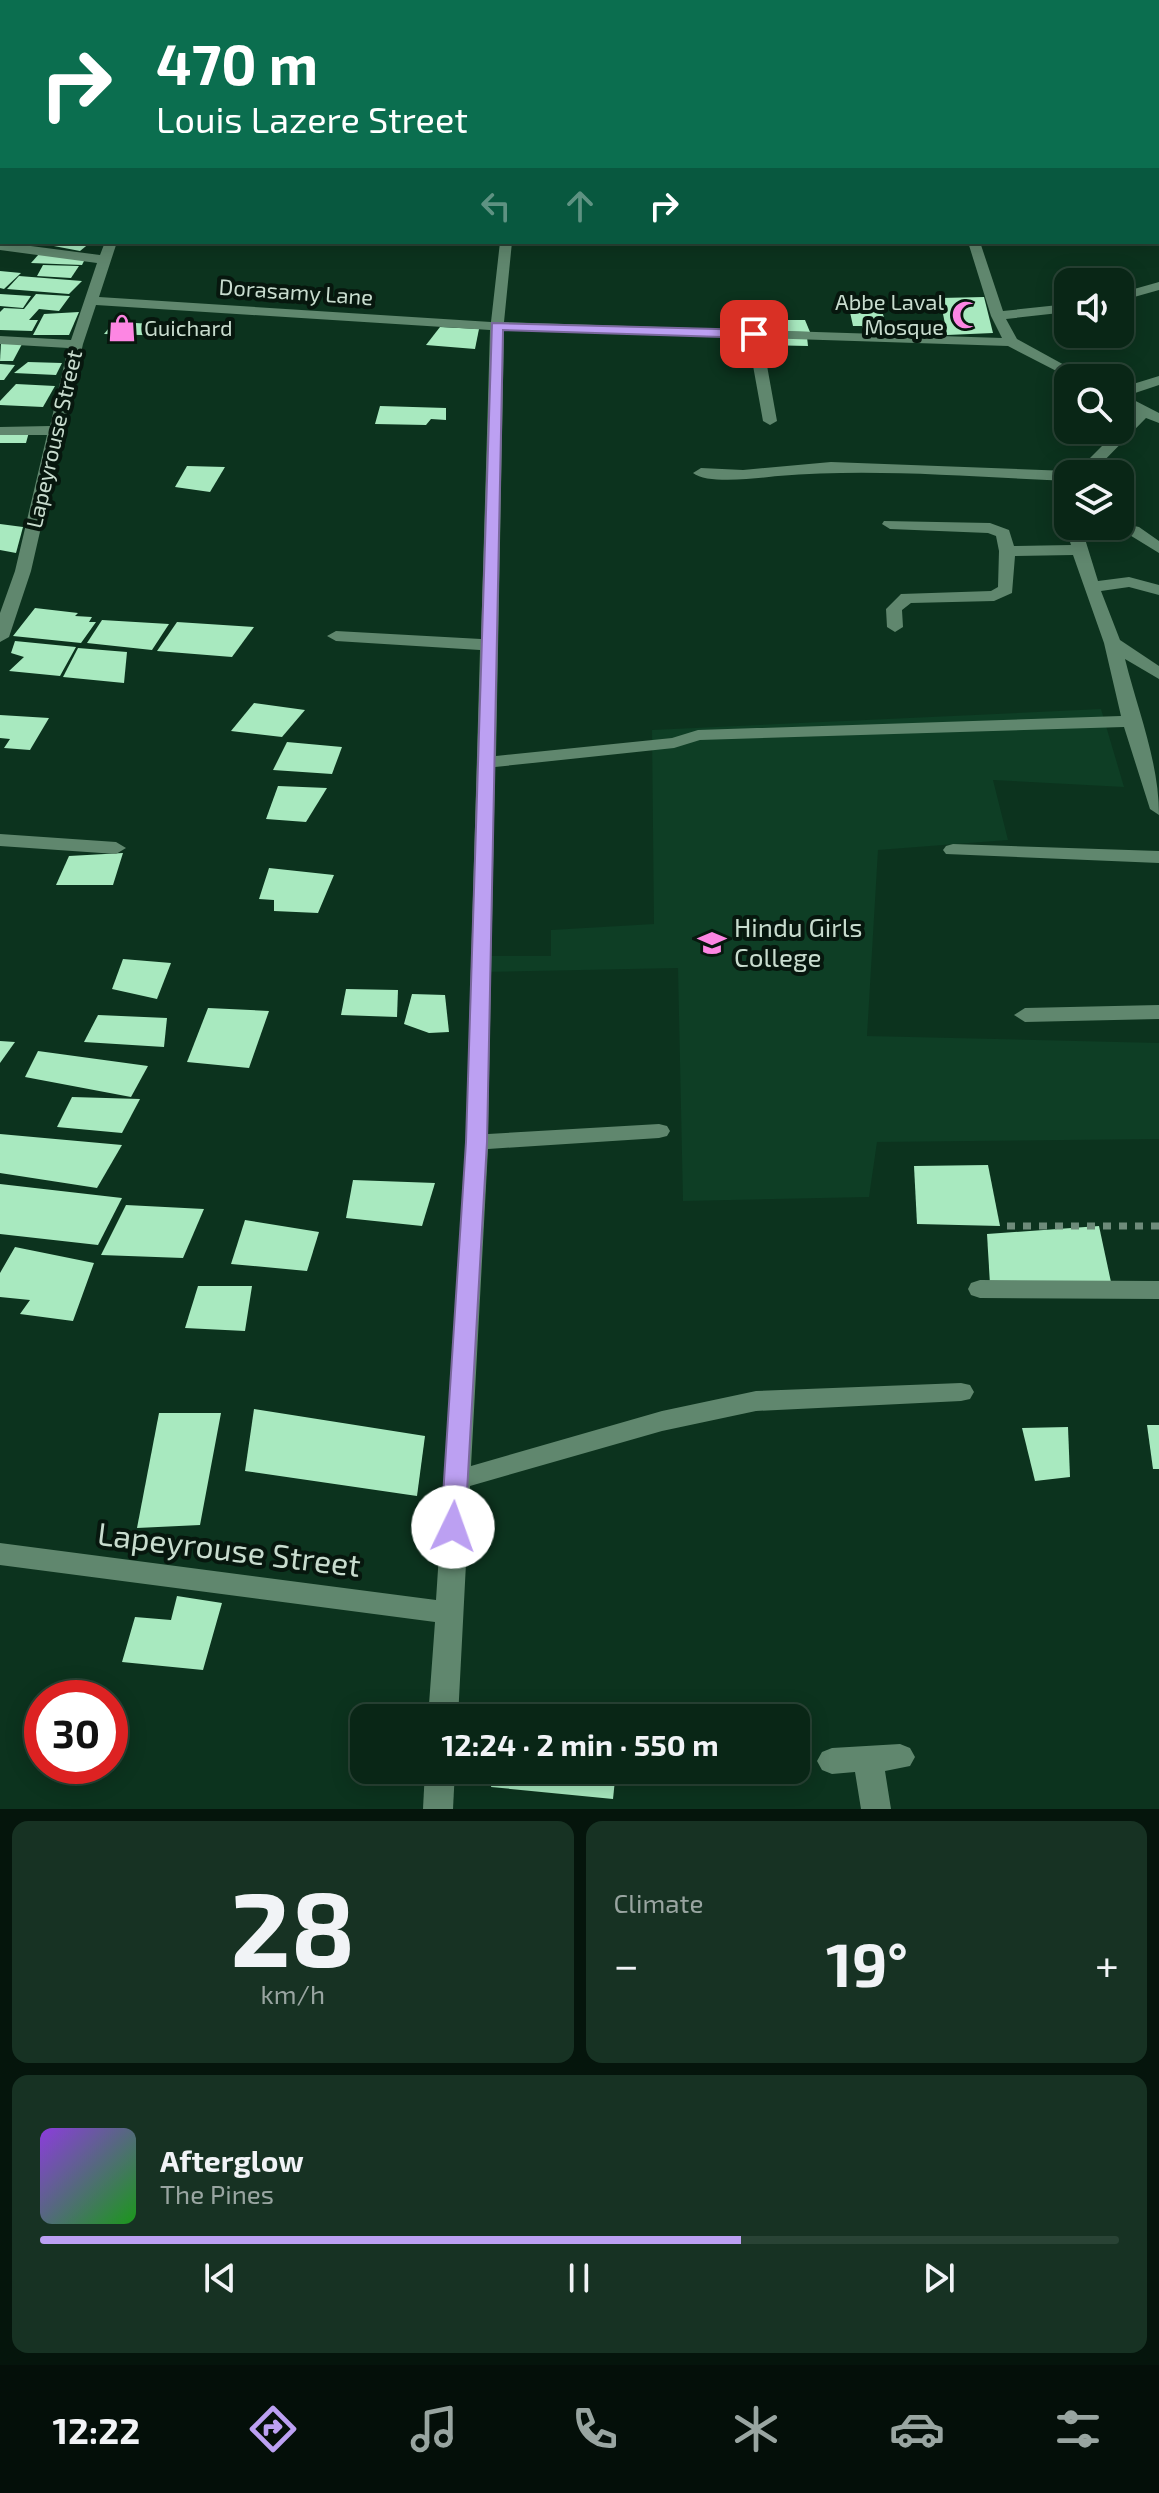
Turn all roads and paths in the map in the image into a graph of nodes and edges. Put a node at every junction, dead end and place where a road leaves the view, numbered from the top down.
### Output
1 (110, 244) edge
2 (506, 244) edge
3 (975, 244) edge
4 (0, 246) edge
5 (105, 260) junction
6 (1159, 286) edge
7 (1134, 293) edge
8 (93, 301) junction
9 (1054, 310) edge
10 (998, 316) junction
11 (497, 326) junction
12 (754, 334) junction
13 (0, 340) edge
14 (1011, 342) junction
15 (76, 344) junction
16 (1054, 364) edge
17 (1159, 380) edge
18 (1134, 390) edge
19 (1134, 404) edge
20 (1152, 415) edge
21 (770, 421) dead end
22 (56, 430) junction
23 (0, 431) edge
24 (1099, 460) edge
25 (701, 473) dead end
26 (1054, 475) edge
27 (890, 524) dead end
28 (1134, 531) edge
29 (1076, 540) edge
30 (1159, 548) edge
31 (1079, 550) junction
32 (1007, 551) junction
33 (1091, 587) junction
34 (1159, 590) edge
35 (895, 627) dead end
36 (336, 636) dead end
37 (0, 637) edge
38 (1113, 643) junction
39 (488, 645) junction
40 (1159, 674) edge
41 (1131, 721) junction
42 (486, 762) junction
43 (1159, 809) edge
44 (0, 840) edge
45 (116, 848) dead end
46 (953, 850) dead end
47 (1159, 857) edge
48 (1159, 1012) edge
49 (1025, 1015) dead end
50 (659, 1131) dead end
51 (477, 1142) junction
52 (1007, 1226) dead end
53 (1159, 1226) edge
54 (980, 1289) dead end
55 (1159, 1290) edge
56 (961, 1392) dead end
57 (456, 1480) junction
58 (0, 1554) edge
59 (449, 1613) junction
60 (444, 1704) edge
61 (900, 1757) dead end
62 (868, 1759) junction
63 (832, 1761) dead end
64 (439, 1784) edge
65 (438, 1809) edge
66 (876, 1809) edge

1 - 5 street, Lapeyrouse Street
2 - 11 street
3 - 10 street
4 - 5 street
5 - 8 street, Lapeyrouse Street
6 - 7 street
8 - 11 street, Dorasamy Lane
8 - 15 street, Lapeyrouse Street
9 - 10 street
10 - 14 street
11 - 12 street, Dorasamy Lane
11 - 39 street
12 - 14 street, Dorasamy Lane
12 - 21 street
13 - 15 street
14 - 16 street
15 - 22 street, Lapeyrouse Street
17 - 18 street
19 - 20 street
20 - 24 street
22 - 23 street
22 - 37 street, Lapeyrouse Street
25 - 26 street
27 - 32 street
28 - 30 street
29 - 31 street
31 - 32 street
31 - 33 street
32 - 35 street
33 - 34 street
33 - 38 street
36 - 39 street
38 - 40 street
38 - 41 street
39 - 42 street
41 - 42 street
41 - 43 street
42 - 51 street
44 - 45 street
46 - 47 street
48 - 49 street
50 - 51 street
51 - 57 street
52 - 53 path
54 - 55 street
56 - 57 street
57 - 59 street
58 - 59 street, Lapeyrouse Street
59 - 60 street
61 - 62 street
62 - 63 street
62 - 66 street
64 - 65 street

